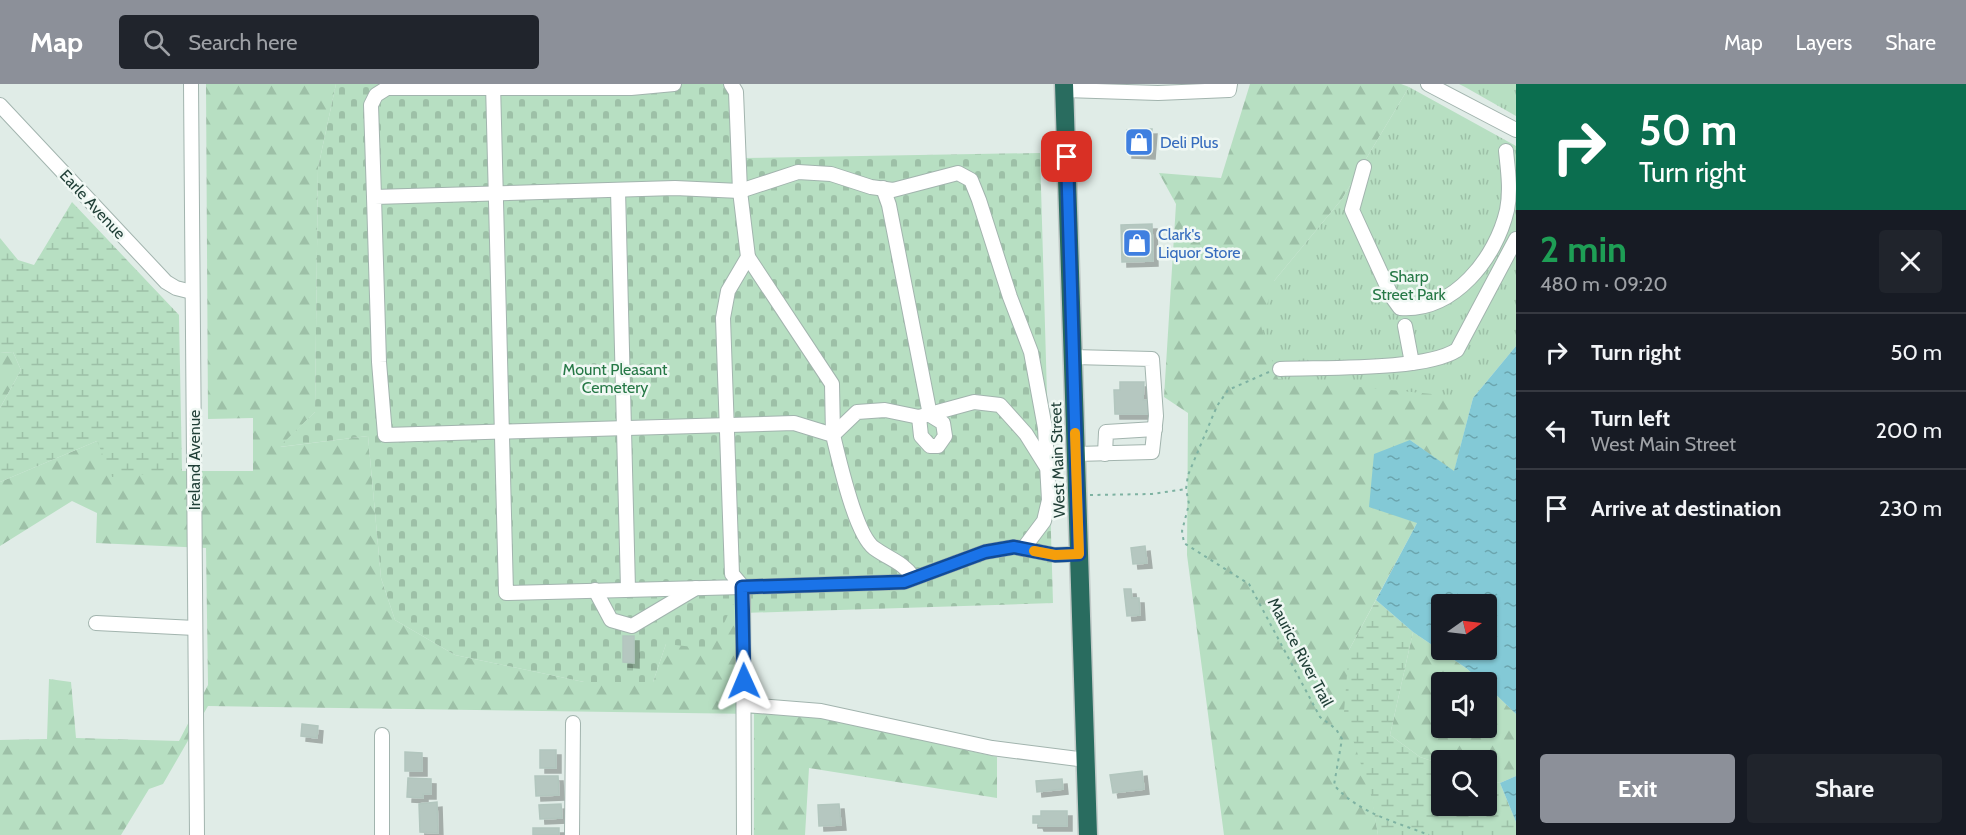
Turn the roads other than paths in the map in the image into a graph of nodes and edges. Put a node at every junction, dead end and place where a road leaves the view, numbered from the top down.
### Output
1 (191, 84) edge
2 (674, 84) edge
3 (731, 84) edge
4 (1230, 84) edge
5 (1433, 85) edge
6 (493, 86) edge
7 (1065, 87) edge
8 (1102, 88) edge
9 (0, 105) edge
10 (1516, 130) edge
11 (1506, 151) dead end
12 (1364, 166) dead end
13 (883, 189) junction
14 (618, 190) junction
15 (740, 191) junction
16 (497, 194) junction
17 (374, 197) junction
18 (1494, 243) junction
19 (1513, 245) edge
20 (748, 256) junction
21 (192, 292) junction
22 (1406, 326) dead end
23 (1073, 357) junction
24 (1412, 363) junction
25 (1274, 371) road end
26 (925, 416) junction
27 (726, 427) junction
28 (625, 429) junction
29 (1155, 429) junction
30 (503, 431) junction
31 (833, 435) junction
32 (1076, 454) junction
33 (1105, 454) junction
34 (1048, 468) junction
35 (1023, 549) junction
36 (1079, 554) junction
37 (914, 578) junction
38 (742, 587) junction
39 (696, 588) junction
40 (628, 589) junction
41 (595, 590) junction
42 (96, 623) dead end
43 (195, 628) junction
44 (745, 705) junction
45 (573, 723) dead end
46 (382, 735) dead end
47 (1086, 760) junction
48 (197, 835) edge
49 (382, 835) edge
50 (572, 835) edge
51 (744, 835) edge
52 (1088, 835) edge

1 - 21 street, Ireland Avenue
2 - 6 street
3 - 15 street
4 - 8 street
5 - 10 street
6 - 16 street
6 - 17 street
7 - 8 street
7 - 23 highway, West Main Street
9 - 21 street, Earle Avenue
11 - 18 street
12 - 18 street
13 - 15 street
13 - 26 street
13 - 34 street
14 - 15 street
14 - 16 street
14 - 28 street
15 - 20 street
16 - 17 street
16 - 30 street
17 - 30 street
18 - 19 street
19 - 24 street
20 - 27 street
20 - 31 street
21 - 43 street, Ireland Avenue
22 - 24 street
23 - 29 street
23 - 32 highway, West Main Street
24 - 25 street
26 - 31 street
26 - 34 street
27 - 28 street
27 - 31 street
27 - 38 street
28 - 30 street
28 - 40 street
29 - 33 street
29 - 33 street
30 - 41 street
31 - 37 street
32 - 33 street
32 - 36 highway, West Main Street
34 - 35 street
35 - 36 street
35 - 37 street
36 - 47 highway, West Main Street
37 - 38 street
38 - 39 street
38 - 44 street
39 - 40 street
39 - 41 street
40 - 41 street
42 - 43 street
43 - 48 street, Ireland Avenue
44 - 47 street
44 - 51 street
45 - 50 street
46 - 49 street
47 - 52 highway, West Main Street

